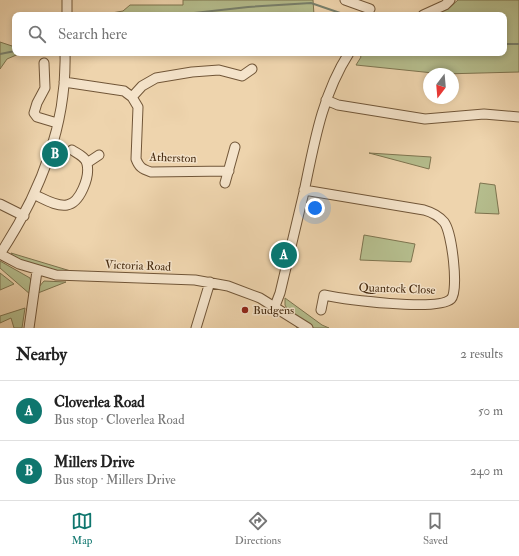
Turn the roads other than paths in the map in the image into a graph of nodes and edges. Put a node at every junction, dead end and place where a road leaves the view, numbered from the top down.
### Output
1 (67, 0) edge
2 (345, 0) edge
3 (450, 0) edge
4 (369, 8) edge
5 (67, 12) edge
6 (430, 12) edge
7 (65, 56) edge
8 (347, 56) edge
9 (44, 63) dead end
10 (252, 70) dead end
11 (64, 82) junction
12 (132, 97) junction
13 (326, 100) junction
14 (519, 117) edge
15 (57, 123) junction
16 (235, 147) dead end
17 (72, 150) dead end
18 (99, 155) dead end
19 (87, 163) junction
20 (229, 171) junction
21 (226, 183) dead end
22 (304, 190) junction
23 (34, 195) junction
24 (0, 204) edge
25 (24, 216) junction
26 (0, 254) edge
27 (37, 271) junction
28 (210, 282) junction
29 (275, 306) junction
30 (321, 310) dead end
31 (29, 328) edge
32 (196, 328) edge
33 (308, 328) edge

1 - 5 street
2 - 4 street
3 - 6 street
7 - 11 street
8 - 13 street
9 - 15 street
10 - 12 street
11 - 12 street
11 - 15 street
12 - 20 street, Atherston
13 - 14 street
13 - 22 street
15 - 23 street
16 - 20 street
17 - 19 street
18 - 19 street
19 - 23 street
20 - 21 street
22 - 29 street
22 - 30 street, Quantock Close
23 - 25 street
24 - 25 street
25 - 26 street
26 - 27 street, Victoria Road
27 - 28 street, Victoria Road
27 - 31 street
28 - 29 street, Victoria Road
28 - 32 street
29 - 33 street, Victoria Road

